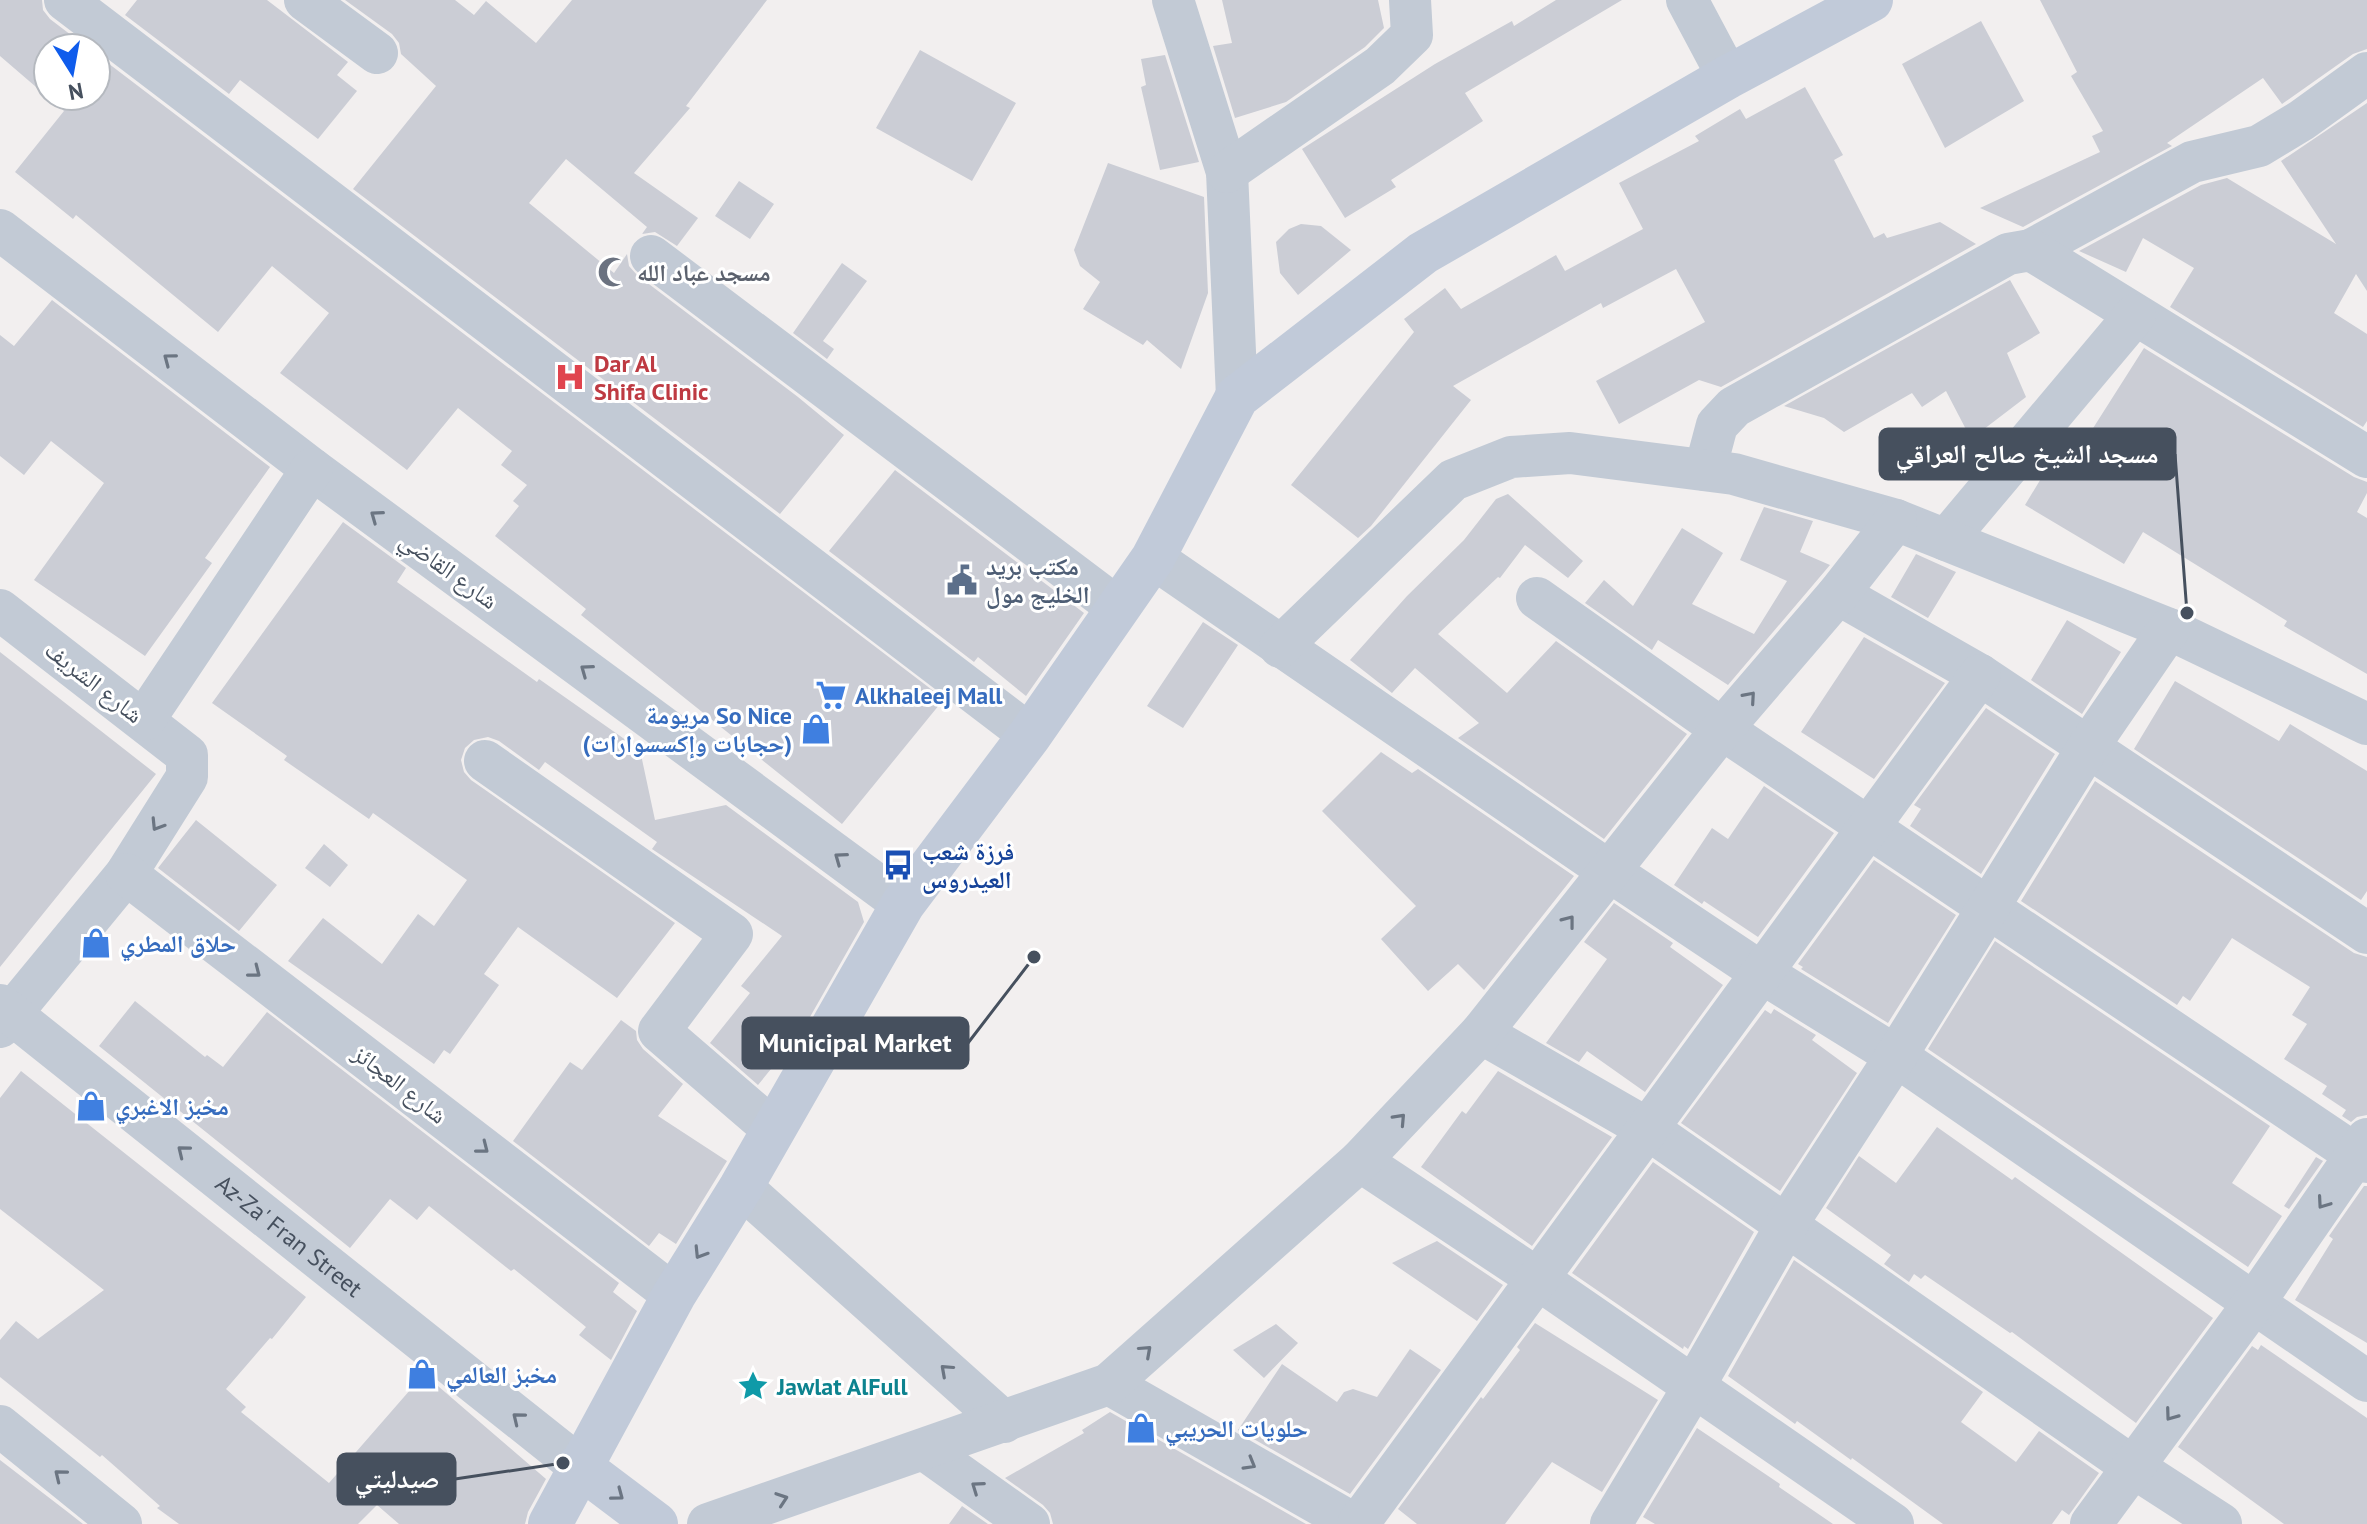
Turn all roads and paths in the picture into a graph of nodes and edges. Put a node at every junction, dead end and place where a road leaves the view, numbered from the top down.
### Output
1 (65, 0) edge
2 (305, 0) edge
3 (1173, 0) edge
4 (1410, 0) edge
5 (1687, 0) edge
6 (1871, 0) edge
7 (377, 53) dead end
8 (2367, 73) edge
9 (1728, 77) junction
10 (1227, 172) junction
11 (0, 230) edge
12 (2031, 250) junction
13 (651, 256) dead end
14 (2135, 315) junction
15 (1237, 397) junction
16 (2367, 457) edge
17 (312, 469) junction
18 (1705, 470) junction
19 (1896, 520) junction
20 (1946, 540) junction
21 (1153, 558) junction
22 (1838, 594) junction
23 (1537, 598) dead end
24 (1118, 608) junction
25 (0, 610) edge
26 (2169, 629) junction
27 (1280, 647) junction
28 (1980, 675) junction
29 (144, 720) junction
30 (2367, 724) edge
31 (1722, 729) junction
32 (1030, 735) junction
33 (2088, 747) junction
34 (485, 761) dead end
35 (1870, 826) junction
36 (1609, 871) junction
37 (126, 874) junction
38 (903, 904) junction
39 (1988, 905) junction
40 (2367, 933) edge
41 (1762, 973) junction
42 (3, 1015) edge
43 (1481, 1033) junction
44 (1896, 1056) junction
45 (1648, 1129) junction
46 (774, 1130) junction
47 (2364, 1152) edge
48 (1360, 1161) junction
49 (741, 1187) junction
50 (1787, 1224) junction
51 (1538, 1279) junction
52 (674, 1295) junction
53 (2254, 1303) junction
54 (2367, 1381) edge
55 (1109, 1384) junction
56 (1693, 1388) junction
57 (1004, 1422) junction
58 (0, 1426) edge
59 (925, 1450) junction
60 (579, 1466) junction
61 (2133, 1467) junction
62 (121, 1524) edge
63 (550, 1524) edge
64 (656, 1524) edge
65 (708, 1524) edge
66 (1029, 1524) edge
67 (1356, 1524) edge
68 (1611, 1524) edge
69 (1893, 1524) edge
70 (2091, 1524) edge
71 (2221, 1524) edge

1 - 32 street
2 - 7 street
3 - 10 street
4 - 10 street
5 - 9 street
6 - 9 street
8 - 12 street
9 - 15 street
10 - 15 street
17 -> 11 street, شارع القاضي
12 - 14 street
12 - 18 street
13 - 24 street
14 - 16 street
14 - 20 street
15 - 21 street
17 - 29 street
38 -> 17 street, شارع القاضي
18 - 19 street
18 - 27 street
19 - 20 street
19 - 22 street
20 - 26 street
21 - 24 street
21 - 27 street
22 - 28 street
31 -> 22 street
23 - 31 street
24 - 32 street
25 - 29 street, شارع الشريف
26 - 30 street
26 - 33 street
27 - 36 street
28 - 33 street
28 - 35 street
29 -> 37 street, شارع الشريف
31 - 35 street
31 - 36 street
32 - 38 street
33 - 39 street
33 - 40 street
34 - 46 street
35 - 39 street
35 - 41 street
36 - 41 street
43 -> 36 street
37 - 42 street
37 -> 52 street, شارع العجائز
38 - 46 street
39 - 44 street
39 - 47 street
41 - 44 street
41 - 45 street
60 -> 42 street, Az-Za' Fran Street
43 - 45 street
48 -> 43 street
44 - 50 street
44 - 53 street
45 - 50 street
45 - 51 street
46 - 49 street
47 -> 53 street
48 - 51 street
55 -> 48 street
49 -> 52 street
57 -> 49 street
50 - 56 street
50 - 61 street
51 - 56 street
51 - 67 street
52 - 60 street
53 - 54 street
53 -> 61 street
55 - 57 street
55 -> 67 street
56 - 68 street
56 - 69 street
57 - 59 street
62 -> 58 street
65 -> 59 street
66 -> 59 street
60 - 63 street
60 -> 64 street
61 - 70 street
61 - 71 street

